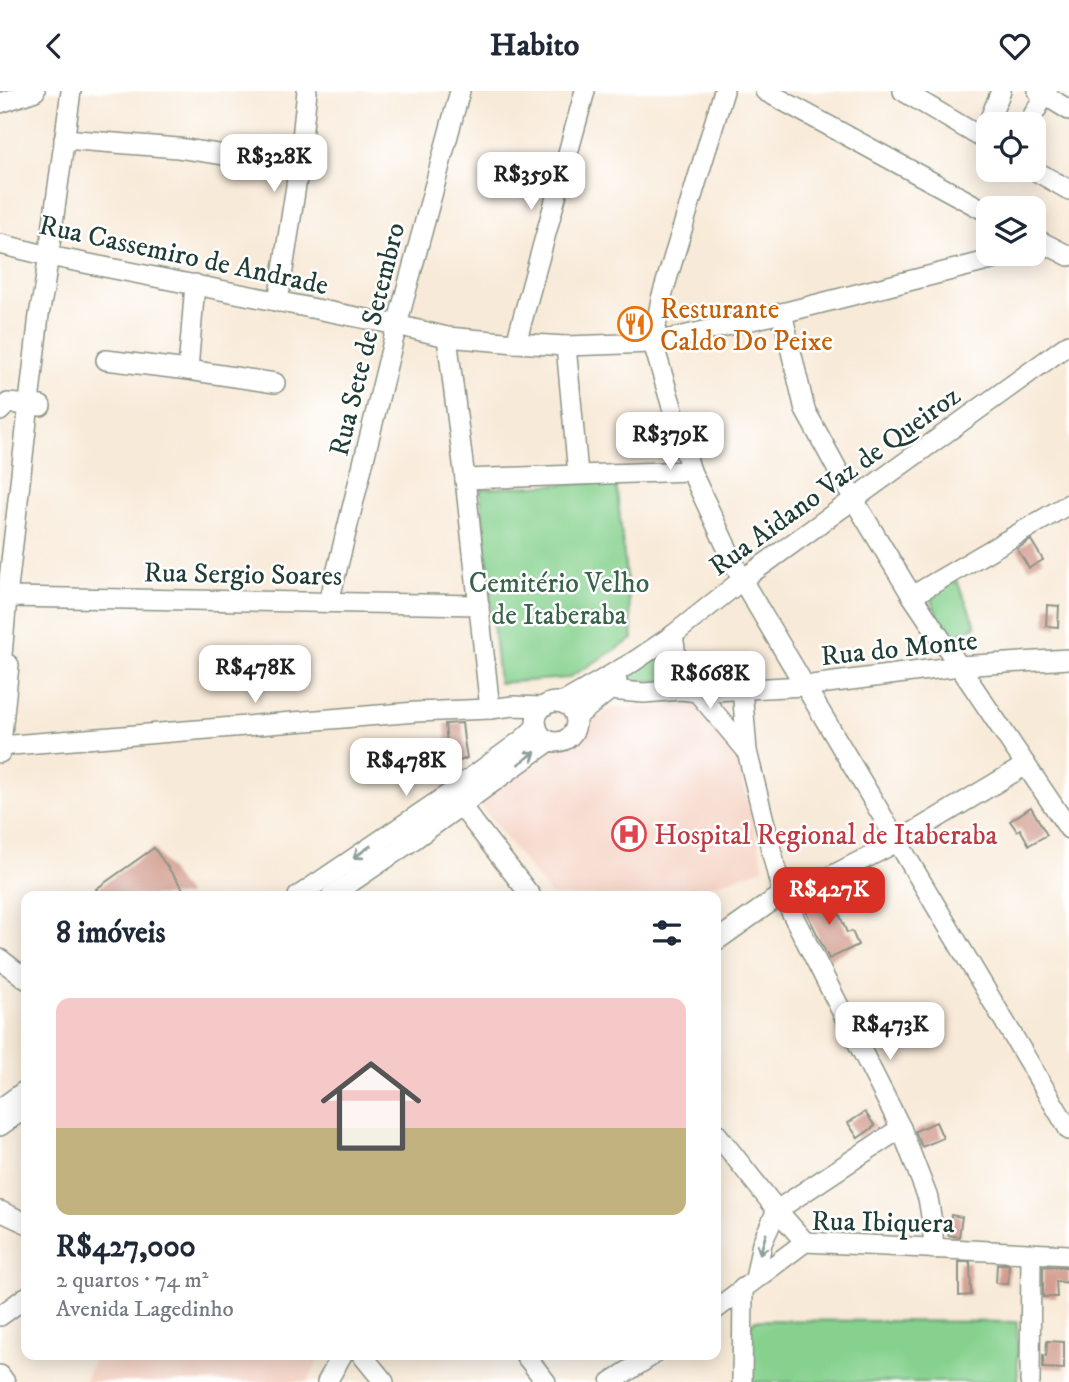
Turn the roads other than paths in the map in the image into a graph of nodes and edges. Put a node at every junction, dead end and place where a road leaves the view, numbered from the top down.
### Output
1 (35, 91) edge
2 (71, 91) edge
3 (307, 91) edge
4 (460, 91) edge
5 (586, 91) edge
6 (724, 91) edge
7 (765, 91) edge
8 (903, 91) edge
9 (1000, 91) edge
10 (1043, 92) edge
11 (0, 103) edge
12 (1069, 110) edge
13 (994, 112) edge
14 (1034, 112) edge
15 (976, 134) edge
16 (64, 139) junction
17 (299, 166) junction
18 (1046, 177) edge
19 (1069, 190) edge
20 (976, 206) edge
21 (0, 244) edge
22 (1046, 247) edge
23 (1069, 255) edge
24 (49, 256) junction
25 (976, 264) edge
26 (195, 284) junction
27 (278, 302) junction
28 (782, 313) junction
29 (397, 325) junction
30 (447, 337) junction
31 (516, 343) junction
32 (653, 343) junction
33 (1069, 345) edge
34 (566, 346) junction
35 (106, 360) dead end
36 (188, 370) junction
37 (275, 383) dead end
38 (3, 405) edge
39 (35, 405) junction
40 (691, 471) junction
41 (578, 474) junction
42 (465, 478) junction
43 (854, 500) junction
44 (1069, 504) edge
45 (743, 580) junction
46 (912, 596) junction
47 (11, 597) junction
48 (329, 602) junction
49 (479, 605) junction
50 (673, 635) junction
51 (1069, 659) edge
52 (633, 662) junction
53 (959, 666) junction
54 (0, 679) edge
55 (804, 686) junction
56 (742, 688) junction
57 (610, 690) junction
58 (689, 691) junction
59 (490, 709) junction
60 (569, 710) junction
61 (539, 717) junction
62 (550, 741) junction
63 (1, 748) edge
64 (747, 751) junction
65 (1026, 765) junction
66 (498, 768) junction
67 (455, 799) junction
68 (1061, 799) edge
69 (1069, 829) edge
70 (401, 837) junction
71 (897, 842) junction
72 (307, 891) edge
73 (340, 891) edge
74 (527, 891) edge
75 (782, 894) junction
76 (721, 937) edge
77 (0, 959) edge
78 (21, 975) edge
79 (21, 1094) edge
80 (0, 1109) edge
81 (21, 1111) edge
82 (0, 1126) edge
83 (901, 1128) junction
84 (1069, 1130) edge
85 (721, 1139) edge
86 (777, 1210) junction
87 (0, 1211) edge
88 (21, 1221) edge
89 (805, 1242) junction
90 (934, 1249) junction
91 (1031, 1254) junction
92 (1069, 1255) edge
93 (749, 1284) junction
94 (21, 1301) edge
95 (721, 1305) edge
96 (0, 1316) edge
97 (339, 1360) edge
98 (366, 1360) edge
99 (529, 1360) edge
100 (645, 1360) edge
101 (0, 1375) edge
102 (5, 1382) edge
103 (327, 1382) edge
104 (384, 1382) edge
105 (546, 1382) edge
106 (611, 1382) edge
107 (742, 1382) edge
108 (1031, 1382) edge

1 - 11 street
2 - 16 street
3 - 17 street
4 - 29 street, Rua Sete de Setembro
5 - 31 street
6 - 32 street
7 - 20 street
8 - 15 street
9 - 13 street
10 - 12 street
10 - 14 street
16 - 17 street
16 - 24 street
17 - 27 street
18 - 19 street
21 - 24 street, Rua Cassemiro de Andrade
22 - 23 street
24 - 26 street, Rua Cassemiro de Andrade
24 - 39 street
25 - 28 street, Rua Cassemiro de Andrade
26 - 27 street, Rua Cassemiro de Andrade
26 - 36 street
27 - 29 street, Rua Cassemiro de Andrade
28 - 32 street, Rua Cassemiro de Andrade
28 - 43 street
29 - 30 street, Rua Cassemiro de Andrade
29 - 48 street, Rua Sete de Setembro
30 - 31 street, Rua Cassemiro de Andrade
30 - 42 street
31 - 34 street, Rua Cassemiro de Andrade
32 - 34 street, Rua Cassemiro de Andrade
32 - 40 street
33 - 43 street, Rua Aidano Vaz de Queiroz
34 - 41 street
35 - 36 street
36 - 37 street
38 - 39 street
39 - 47 street
40 - 41 street
40 - 45 street
41 - 42 street
42 - 49 street
43 - 45 street, Rua Aidano Vaz de Queiroz
43 - 46 street
44 - 46 street
45 - 50 street, Rua Aidano Vaz de Queiroz
45 - 55 street
46 - 53 street
47 - 48 street, Rua Sergio Soares
47 - 54 street
47 - 63 street
48 - 49 street, Rua Sergio Soares
49 - 59 street
50 - 52 street, Rua Aidano Vaz de Queiroz
50 - 58 street
51 - 53 street, Rua do Monte
52 - 57 street, Rua Aidano Vaz de Queiroz
52 - 60 street, Rua Aidano Vaz de Queiroz
53 - 55 street, Rua do Monte
53 - 65 street
55 - 56 street, Rua do Monte
55 - 71 street
56 - 58 street, Rua do Monte
56 - 64 street
57 - 58 street, Rua do Monte
57 - 60 street, Rua Aidano Vaz de Queiroz
58 - 64 street
59 - 61 street
59 - 63 street
60 - 61 street
60 - 62 street
61 - 62 street
61 - 66 street
66 -> 62 street
64 - 75 street
65 - 68 street
65 - 71 street
66 - 67 street
67 - 70 street
67 - 74 street
68 - 69 street
70 -> 72 street
70 - 73 street
71 - 75 street
71 - 84 street
75 - 76 street
75 - 83 street
77 - 78 street
79 - 80 street
81 - 82 street
83 - 86 street
83 - 90 street
85 - 86 street
86 - 89 street
86 -> 93 street
87 - 88 street
89 - 90 street, Rua Ibiquera
89 - 93 street, Rua Ibiquera
90 - 91 street, Rua Ibiquera
91 - 92 street, Rua Ibiquera
91 - 108 street
93 - 95 street, Rua Ibiquera
93 - 107 street
94 - 96 street
97 - 103 street
98 - 104 street
99 - 105 street
100 - 106 street
101 - 102 street

